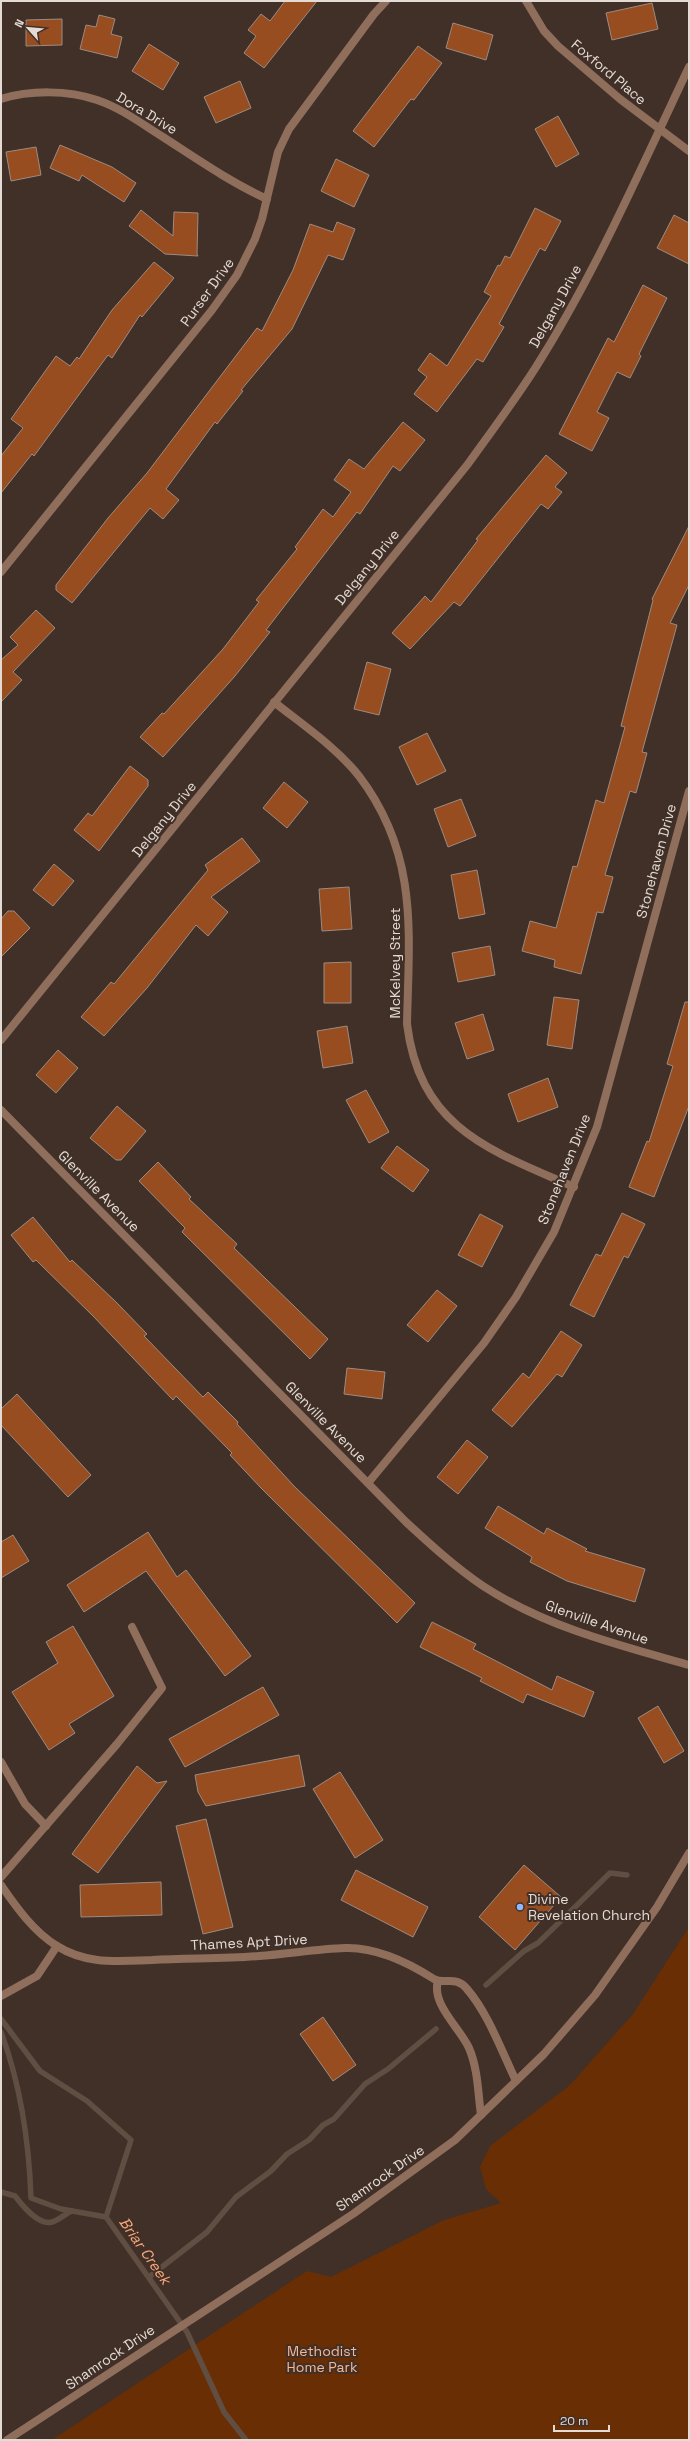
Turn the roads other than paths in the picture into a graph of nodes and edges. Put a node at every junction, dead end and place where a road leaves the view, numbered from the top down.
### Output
1 (386, 1) edge
2 (526, 1) edge
3 (689, 67) edge
4 (1, 99) edge
5 (659, 129) junction
6 (689, 151) edge
7 (267, 199) junction
8 (1, 572) edge
9 (274, 702) junction
10 (689, 792) edge
11 (1, 1040) edge
12 (1, 1110) edge
13 (574, 1187) junction
14 (368, 1484) junction
15 (132, 1627) dead end
16 (689, 1666) edge
17 (1, 1762) edge
18 (46, 1826) junction
19 (689, 1853) edge
20 (1, 1878) edge
21 (1, 1885) edge
22 (57, 1946) junction
23 (438, 1981) junction
24 (3, 1995) edge
25 (516, 2081) junction
26 (481, 2115) junction
27 (6, 2440) edge

1 - 7 street, Purser Drive
2 - 5 street, Foxford Place
3 - 5 street, Delgany Drive
4 - 7 street, Dora Drive
5 - 6 street, Foxford Place
5 - 9 street, Delgany Drive
7 - 8 street, Purser Drive
9 - 11 street, Delgany Drive
9 - 13 street, McKelvey Street
10 - 13 street, Stonehaven Drive
12 - 14 street, Glenville Avenue
13 - 14 street, Stonehaven Drive
14 - 16 street, Glenville Avenue
15 - 18 street
17 - 18 street
18 - 20 street
19 - 25 street, Shamrock Drive
21 - 22 street, Thames Apt Drive
22 - 23 street, Thames Apt Drive
22 - 24 street
23 - 25 street, Thames Apt Drive
23 - 26 street
25 - 26 street, Shamrock Drive
26 - 27 street, Shamrock Drive

